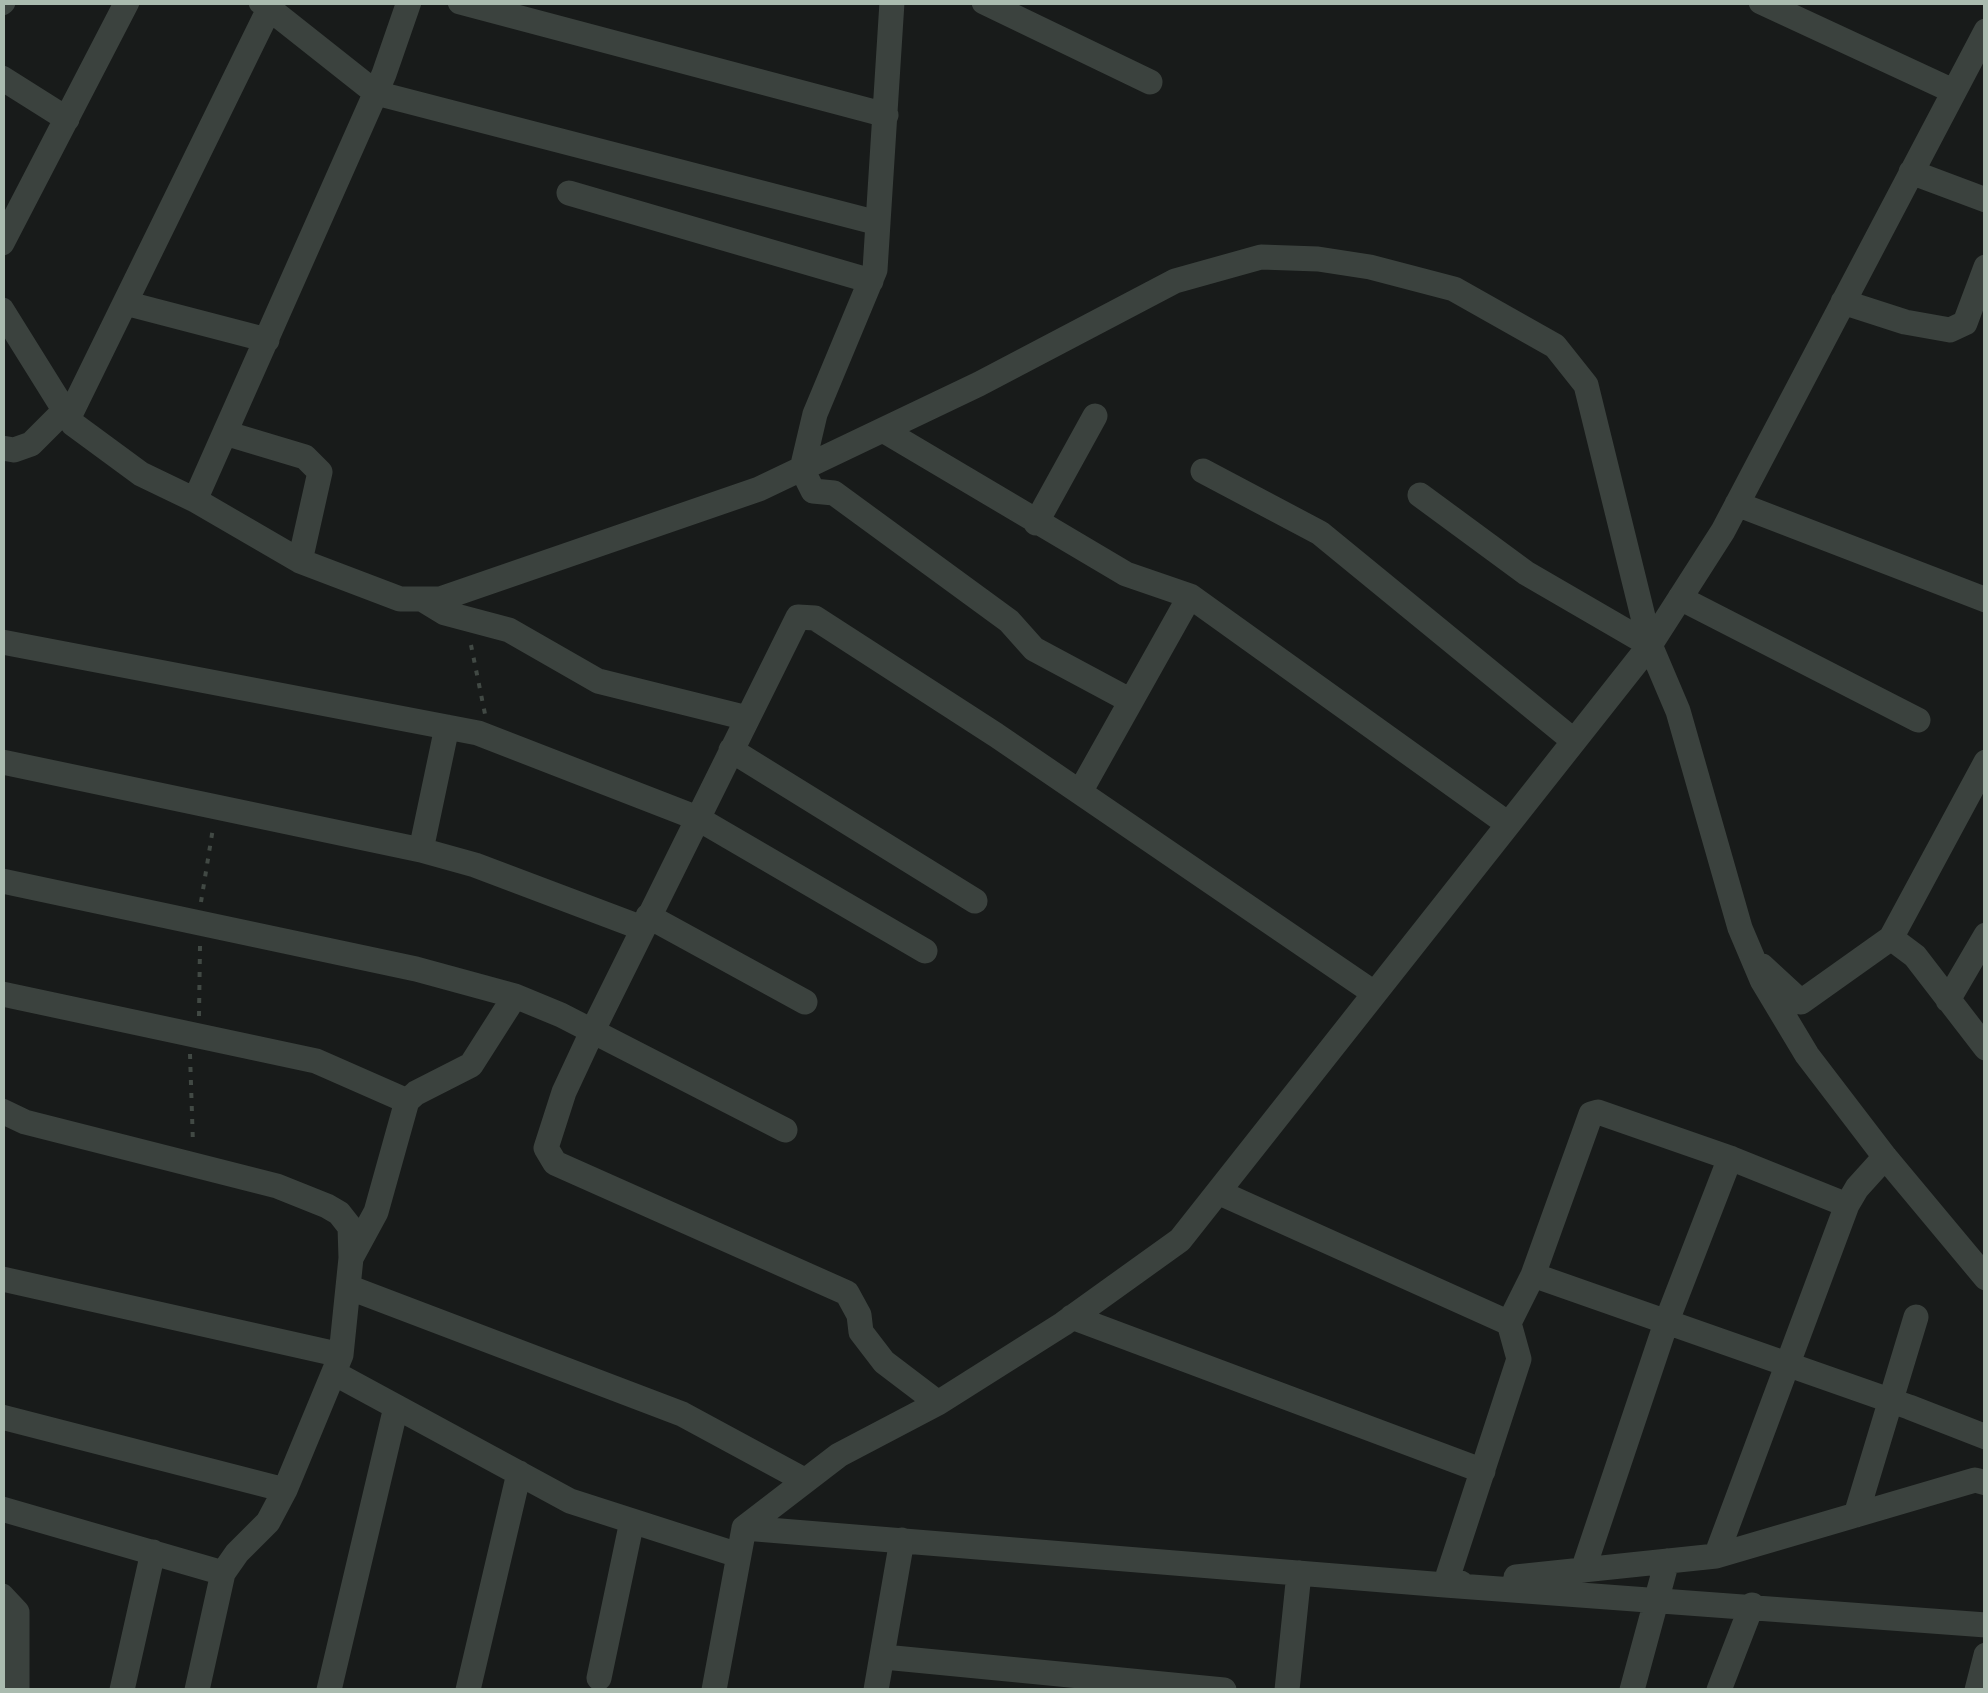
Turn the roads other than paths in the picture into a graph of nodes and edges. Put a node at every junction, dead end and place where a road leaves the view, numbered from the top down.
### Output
1 (128, 2) edge
2 (409, 2) edge
3 (460, 2) edge
4 (892, 2) edge
5 (984, 2) edge
6 (1761, 2) edge
7 (265, 6) edge
8 (1986, 31) edge
9 (2, 78) edge
10 (1150, 82) dead end
11 (1954, 90) junction
12 (376, 93) junction
13 (886, 115) junction
14 (67, 119) junction
15 (1910, 172) junction
16 (569, 193) dead end
17 (1986, 200) edge
18 (878, 223) junction
19 (2, 243) edge
20 (1986, 267) edge
21 (871, 281) junction
22 (1843, 302) junction
23 (125, 303) junction
24 (2, 310) edge
25 (266, 340) junction
26 (67, 414) junction
27 (1095, 416) dead end
28 (883, 430) junction
29 (225, 434) junction
30 (2, 448) edge
31 (1203, 471) dead end
32 (808, 480) junction
33 (1420, 495) dead end
34 (195, 500) junction
35 (1737, 504) junction
36 (1036, 522) junction
37 (300, 561) junction
38 (1190, 596) junction
39 (1680, 598) junction
40 (422, 599) junction
41 (1986, 600) edge
42 (2, 642) edge
43 (1650, 645) junction
44 (1130, 702) junction
45 (747, 718) junction
46 (1918, 720) dead end
47 (447, 728) junction
48 (1574, 741) junction
49 (731, 750) junction
50 (2, 762) edge
51 (1986, 762) edge
52 (1080, 792) junction
53 (697, 818) junction
54 (1508, 824) junction
55 (421, 850) junction
56 (2, 881) edge
57 (974, 901) dead end
58 (645, 922) junction
59 (1986, 935) edge
60 (1891, 938) junction
61 (925, 950) dead end
62 (1752, 956) junction
63 (1374, 993) junction
64 (2, 994) edge
65 (515, 996) junction
66 (1948, 1000) junction
67 (806, 1002) dead end
68 (592, 1032) junction
69 (1986, 1048) edge
70 (407, 1101) junction
71 (2, 1111) edge
72 (785, 1130) dead end
73 (1730, 1158) junction
74 (1885, 1158) junction
75 (1218, 1192) junction
76 (1848, 1205) junction
77 (1977, 1250) edge
78 (350, 1258) junction
79 (1533, 1275) junction
80 (1986, 1278) edge
81 (2, 1280) edge
82 (348, 1287) junction
83 (1072, 1317) junction
84 (1916, 1317) dead end
85 (1509, 1323) junction
86 (1666, 1323) junction
87 (337, 1364) junction
88 (1786, 1364) junction
89 (1890, 1400) junction
90 (938, 1403) junction
91 (396, 1407) junction
92 (2, 1417) edge
93 (1986, 1438) edge
94 (1482, 1471) junction
95 (518, 1473) junction
96 (804, 1480) junction
97 (1986, 1483) edge
98 (285, 1490) junction
99 (2, 1509) edge
100 (1856, 1515) junction
101 (632, 1521) junction
102 (744, 1528) junction
103 (902, 1540) junction
104 (153, 1552) junction
105 (738, 1555) junction
106 (1716, 1556) junction
107 (1667, 1561) junction
108 (1583, 1570) junction
109 (223, 1573) junction
110 (1299, 1573) junction
111 (1445, 1584) junction
112 (2, 1596) edge
113 (1657, 1598) junction
114 (1752, 1606) junction
115 (1986, 1625) edge
116 (884, 1657) junction
117 (598, 1678) dead end
118 (1089, 1684) edge
119 (17, 1690) edge
120 (122, 1690) edge
121 (196, 1690) edge
122 (329, 1690) edge
123 (468, 1690) edge
124 (714, 1690) edge
125 (876, 1690) edge
126 (1210, 1690) edge
127 (1287, 1690) edge
128 (1632, 1690) edge
129 (1718, 1690) edge

1 - 14 street
2 - 12 street
3 - 13 street
4 - 13 street
5 - 10 street
6 - 11 street
7 - 12 street
7 - 23 street
8 - 11 street
9 - 14 street
11 - 15 street
12 - 18 street
12 - 25 street
13 - 18 street
14 - 19 street
15 - 17 street
15 - 22 street
16 - 21 street
18 - 21 street
20 - 22 street
21 - 32 street
22 - 35 street
23 - 25 street
23 - 26 street
24 - 26 street
25 - 29 street
26 - 30 street
26 - 34 street
27 - 36 street
28 - 32 street
28 - 36 street
28 - 43 street
29 - 34 street
29 - 37 street
31 - 48 street
32 - 40 street
32 - 44 street
33 - 43 street
34 - 37 street
35 - 39 street
35 - 41 street
36 - 38 street
37 - 40 street
38 - 44 street
38 - 54 street
39 - 43 street
39 - 46 street
40 - 45 street
42 - 47 street
43 - 48 street
43 - 62 street
44 - 52 street
45 - 49 street
45 - 52 street
47 - 53 street
47 - 55 street
48 - 54 street
49 - 53 street
49 - 57 street
50 - 55 street
51 - 60 street
52 - 63 street
53 - 58 street
53 - 61 street
54 - 63 street
55 - 58 street
56 - 65 street
58 - 67 street
58 - 68 street
59 - 66 street
60 - 62 street
60 - 66 street
62 - 74 street
63 - 75 street
64 - 70 street
65 - 68 street
65 - 70 street
66 - 69 street
68 - 72 street
68 - 90 street
70 - 78 street
71 - 78 street
73 - 76 street
73 - 79 street
73 - 86 street
74 - 76 street
74 - 77 street
75 - 83 street
75 - 85 street
76 - 88 street
77 - 80 street
78 - 82 street
79 - 85 street
79 - 86 street
81 - 87 street
82 - 87 street
82 - 96 street
83 - 90 street
83 - 94 street
84 - 89 street
85 - 94 street
86 - 88 street
86 - 108 street
87 - 91 street
87 - 98 street
88 - 89 street
88 - 106 street
89 - 93 street
89 - 100 street
90 - 96 street
91 - 95 street
91 - 122 street
92 - 98 street
94 - 111 street
95 - 101 street
95 - 123 street
96 - 102 street
97 - 100 street
98 - 109 street
99 - 104 street
100 - 106 street
101 - 105 street
101 - 117 street
102 - 103 street
102 - 105 street
103 - 110 street
103 - 116 street
104 - 109 street
104 - 120 street
105 - 124 street
106 - 107 street
107 - 108 street
107 - 113 street
108 - 111 street
109 - 121 street
110 - 111 street
110 - 127 street
111 - 113 street
112 - 119 street
113 - 114 street
113 - 128 street
114 - 115 street
114 - 129 street
116 - 118 street
116 - 125 street
118 - 126 street

